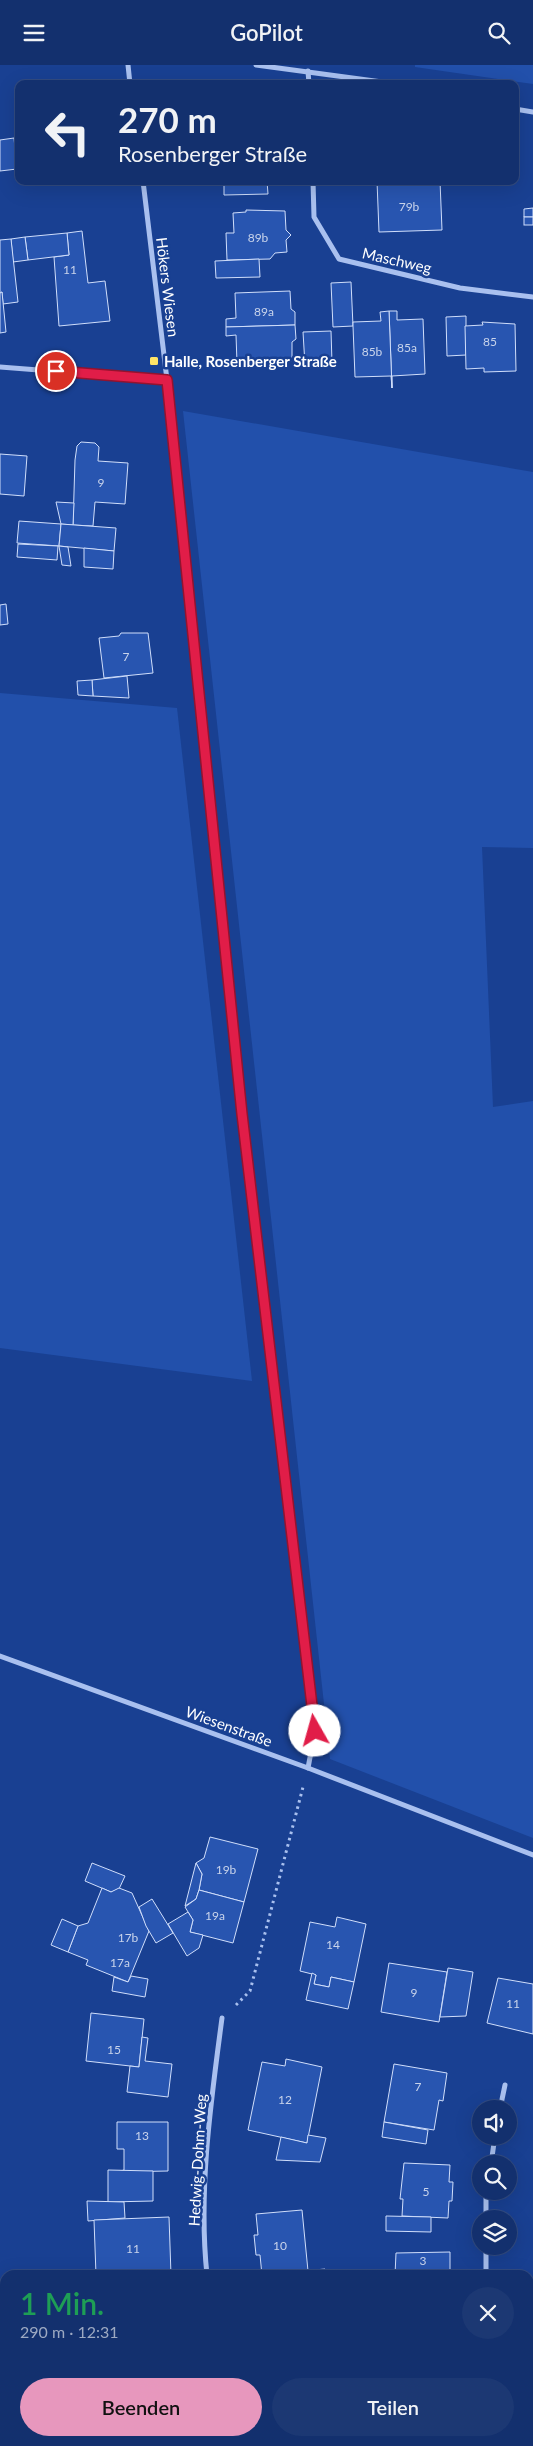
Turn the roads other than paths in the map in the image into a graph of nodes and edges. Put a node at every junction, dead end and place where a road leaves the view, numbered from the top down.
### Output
1 (128, 65) edge
2 (256, 65) edge
3 (308, 71) junction
4 (130, 80) edge
5 (309, 80) edge
6 (370, 80) edge
7 (519, 110) edge
8 (533, 113) edge
9 (143, 185) edge
10 (313, 185) edge
11 (533, 297) edge
12 (0, 367) edge
13 (167, 380) junction
14 (0, 1656) edge
15 (308, 1768) junction
16 (533, 1855) edge
17 (222, 2018) road end
18 (504, 2085) dead end
19 (502, 2100) edge
20 (486, 2255) edge
21 (207, 2270) edge
22 (486, 2270) edge

1 - 4 street
2 - 3 street
3 - 5 street
3 - 6 street
7 - 8 street
9 - 13 street, Hökers Wiesen
10 - 11 street, Maschweg
12 - 13 street
13 - 15 street, Hökers Wiesen
14 - 15 street, Wiesenstraße
15 - 16 street, Wiesenstraße
17 - 21 street, Hedwig-Dohm-Weg
18 - 19 street
20 - 22 street

